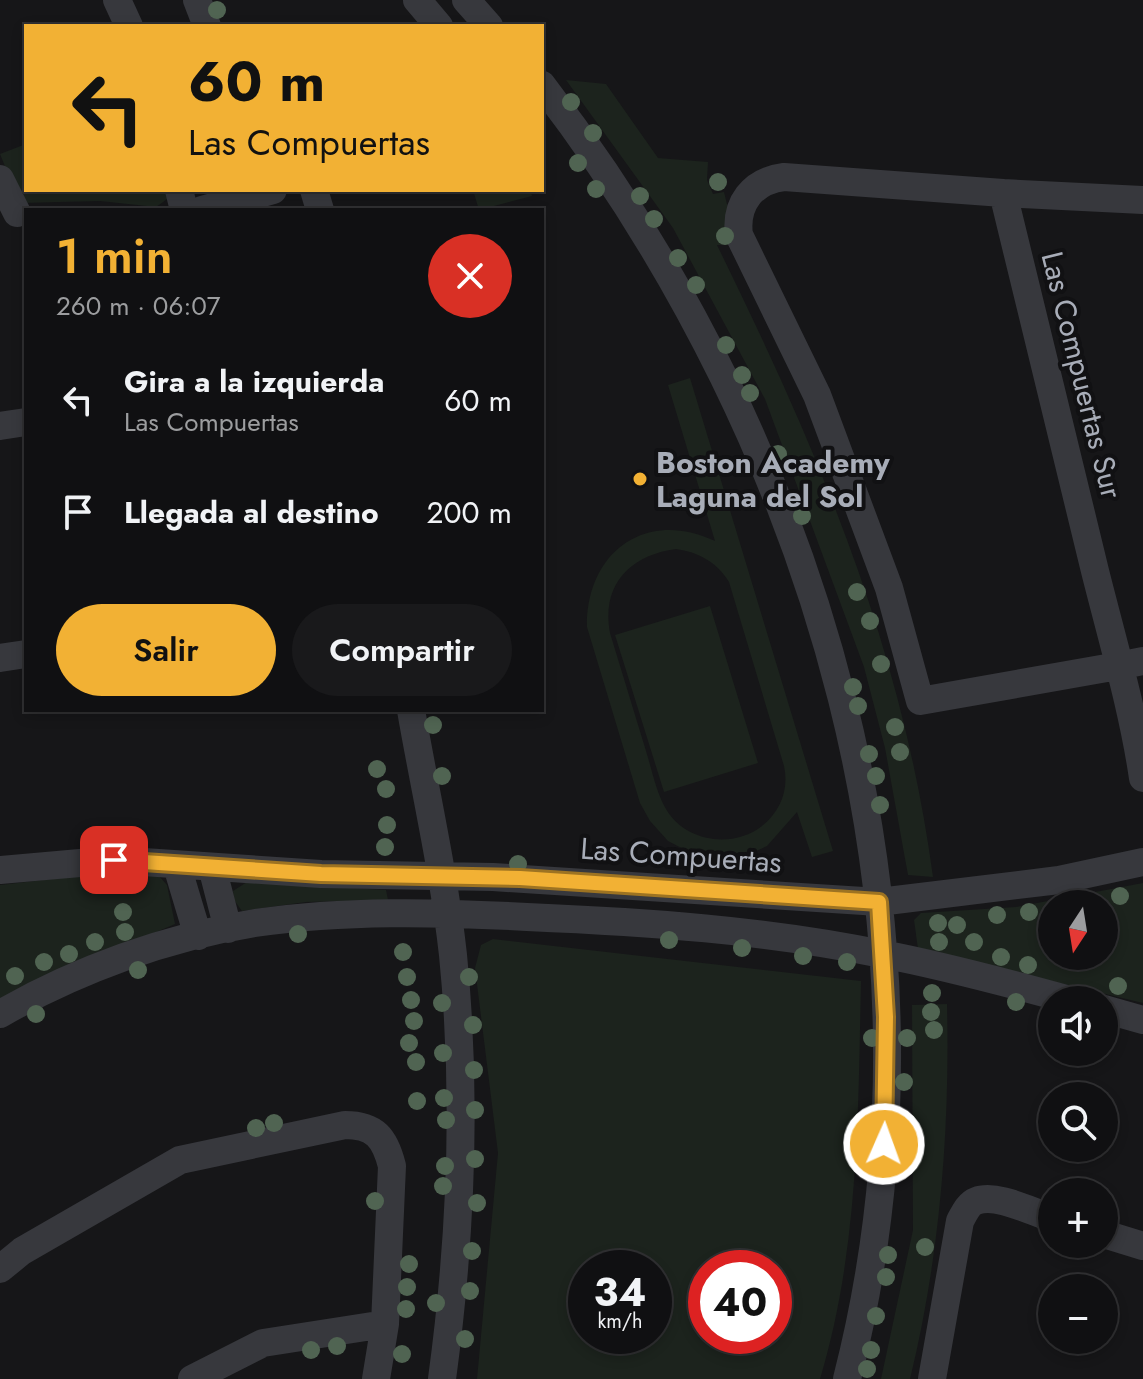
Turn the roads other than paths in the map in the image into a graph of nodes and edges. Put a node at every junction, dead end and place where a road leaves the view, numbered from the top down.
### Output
1 (117, 0) edge
2 (197, 0) edge
3 (417, 0) edge
4 (466, 0) edge
5 (128, 24) edge
6 (206, 24) edge
7 (437, 24) edge
8 (487, 24) edge
9 (544, 88) edge
10 (0, 179) edge
11 (267, 192) edge
12 (1003, 193) junction
13 (1143, 200) edge
14 (209, 208) edge
15 (14, 215) edge
16 (24, 422) edge
17 (0, 426) edge
18 (24, 654) edge
19 (0, 658) edge
20 (1130, 663) edge
21 (411, 712) edge
22 (1143, 778) edge
23 (1143, 862) edge
24 (177, 866) junction
25 (212, 867) junction
26 (0, 870) edge
27 (440, 875) junction
28 (879, 902) junction
29 (448, 914) junction
30 (228, 929) junction
31 (198, 936) junction
32 (885, 954) junction
33 (1038, 992) edge
34 (1118, 1013) edge
35 (0, 1014) edge
36 (1143, 1020) edge
37 (1038, 1214) edge
38 (1118, 1238) edge
39 (1143, 1246) edge
40 (0, 1269) edge
41 (385, 1324) junction
42 (192, 1379) edge
43 (376, 1379) edge
44 (442, 1379) edge
45 (847, 1379) edge
46 (932, 1379) edge

1 - 5 street
2 - 6 street
3 - 7 street
4 - 8 street
9 - 28 street
10 - 15 street
11 - 14 street
12 - 13 street
12 - 20 street, Las Compuertas Sur
12 - 20 street
16 - 17 street
18 - 19 street
20 - 22 street, Las Compuertas Sur
21 - 27 street
23 - 28 street, Las Compuertas
24 - 25 street, Las Compuertas
24 - 26 street, Las Compuertas
24 - 31 street
25 - 27 street, Las Compuertas
25 - 30 street
27 - 28 street, Las Compuertas
27 - 29 street
28 - 32 street
29 - 30 street
29 - 32 street
29 - 44 street
30 - 31 street
31 - 35 street
32 - 33 street
32 - 45 street
34 - 36 street
37 - 46 street
38 - 39 street
40 - 41 street
41 - 42 street
41 - 43 street

